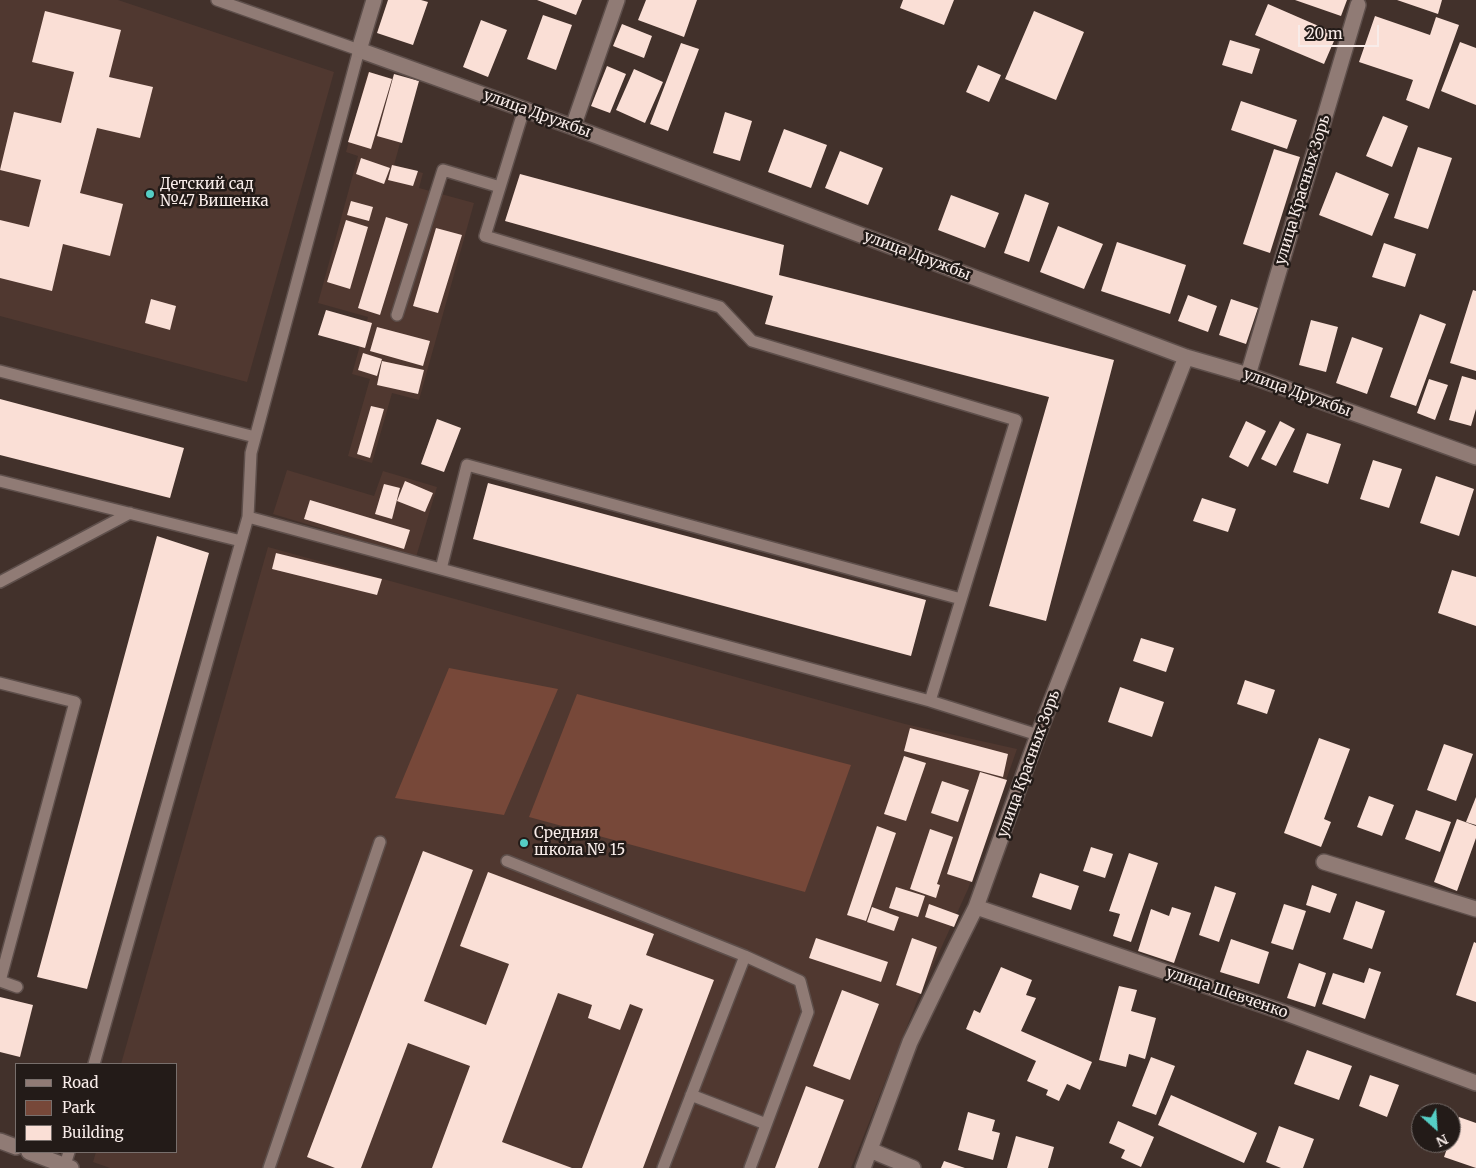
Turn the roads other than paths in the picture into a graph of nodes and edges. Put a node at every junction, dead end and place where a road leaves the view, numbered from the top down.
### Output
1 (217, 0) edge
2 (374, 0) edge
3 (617, 0) edge
4 (1358, 5) dead end
5 (359, 50) junction
6 (524, 110) junction
7 (573, 127) junction
8 (500, 188) junction
9 (397, 314) dead end
10 (1186, 356) junction
11 (0, 371) edge
12 (1248, 375) junction
13 (255, 437) junction
14 (1476, 457) edge
15 (0, 481) edge
16 (130, 513) junction
17 (248, 517) junction
18 (241, 541) junction
19 (441, 568) junction
20 (0, 582) edge
21 (961, 599) junction
22 (0, 683) edge
23 (930, 701) junction
24 (1038, 735) junction
25 (380, 842) dead end
26 (507, 861) dead end
27 (1324, 862) dead end
28 (976, 907) junction
29 (1476, 909) edge
30 (745, 956) junction
31 (0, 981) edge
32 (17, 987) dead end
33 (94, 1063) edge
34 (1476, 1082) edge
35 (691, 1096) junction
36 (766, 1124) junction
37 (0, 1141) edge
38 (15, 1147) edge
39 (870, 1150) junction
40 (33, 1153) edge
41 (69, 1162) edge
42 (269, 1168) edge
43 (663, 1168) edge
44 (750, 1168) edge
45 (863, 1168) edge
46 (913, 1168) edge

1 - 5 lane
2 - 5 street
3 - 7 street
4 - 12 street, улица Красных Зорь
5 - 6 street, улица Дружбы
5 - 13 lane
6 - 7 street, улица Дружбы
6 - 8 lane
7 - 10 street, улица Дружбы
8 - 9 lane
8 - 21 lane
10 - 12 street, улица Дружбы
10 - 24 street, улица Красных Зорь
11 - 13 lane
12 - 14 street, улица Дружбы
13 - 17 lane
15 - 16 lane
16 - 18 lane
16 - 20 lane
17 - 18 lane
17 - 19 lane
18 - 33 lane
19 - 21 lane
19 - 23 lane
21 - 23 lane
22 - 31 lane
23 - 24 lane
24 - 28 street, улица Красных Зорь
25 - 42 lane
26 - 30 lane
27 - 29 street
28 - 34 street, улица Шевченко
28 - 39 street, улица Красных Зорь
30 - 35 lane
30 - 36 lane
31 - 32 lane
35 - 36 lane
35 - 43 lane
36 - 44 lane
37 - 38 street
39 - 45 street, улица Красных Зорь
39 - 46 street
40 - 41 street

